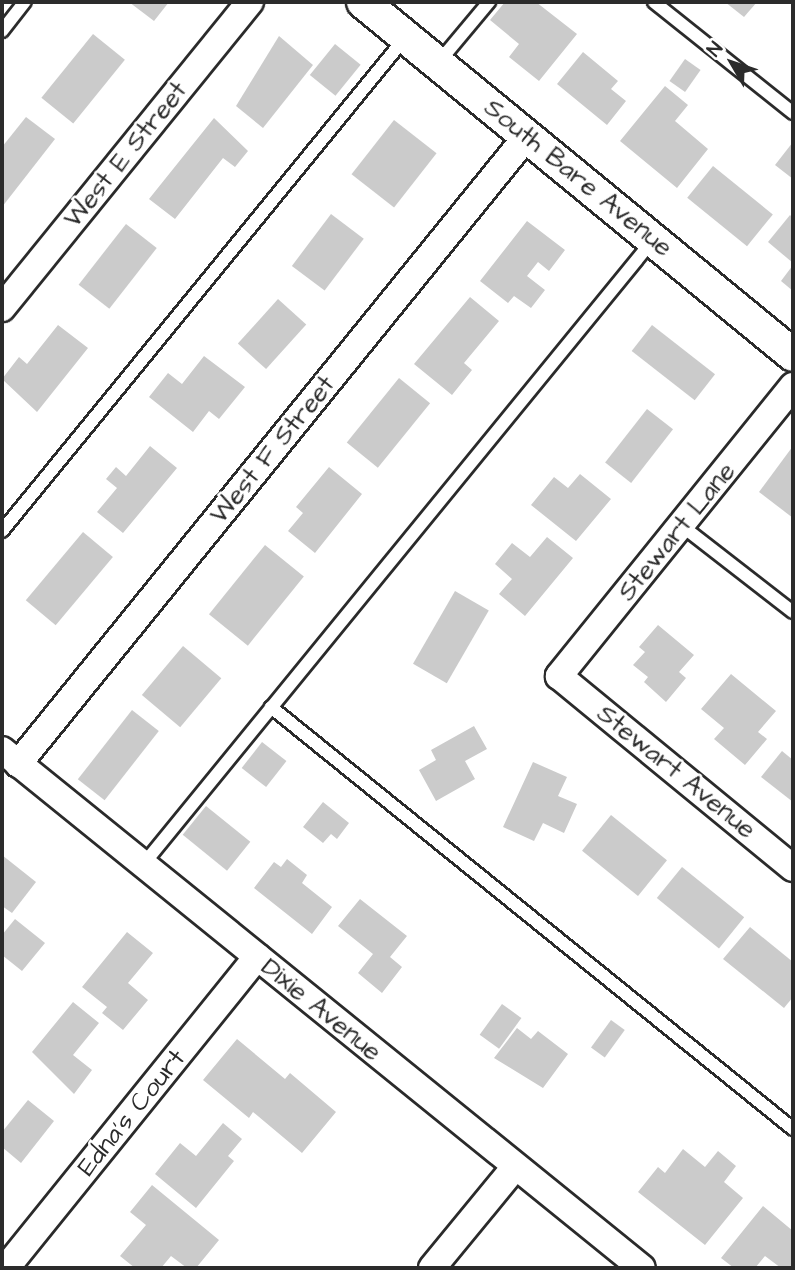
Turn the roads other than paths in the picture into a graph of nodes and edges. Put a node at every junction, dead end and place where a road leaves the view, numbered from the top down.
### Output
1 (25, 2) edge
2 (250, 2) edge
3 (363, 2) edge
4 (489, 2) edge
5 (654, 2) edge
6 (2, 31) edge
7 (405, 37) junction
8 (438, 64) junction
9 (793, 113) edge
10 (527, 136) junction
11 (653, 240) junction
12 (2, 308) edge
13 (793, 355) edge
14 (793, 386) edge
15 (682, 526) junction
16 (2, 531) edge
17 (793, 612) edge
18 (559, 676) joint
19 (271, 707) junction
20 (10, 757) edge
21 (142, 866) junction
22 (793, 868) edge
23 (257, 957) junction
24 (793, 1129) edge
25 (515, 1167) junction
26 (6, 1268) edge
27 (432, 1268) edge
28 (642, 1268) edge

1 - 6 lane
2 - 12 street, West E Street
3 - 7 street, South Bare Avenue
4 - 8 lane
5 - 9 lane
7 - 8 street, South Bare Avenue
7 - 16 lane
8 - 10 street, South Bare Avenue
10 - 11 street, South Bare Avenue
10 - 20 street, West F Street
11 - 13 street, South Bare Avenue
11 - 19 lane
14 - 15 street, Stewart Lane
15 - 17 lane
15 - 18 street, Stewart Lane
18 - 22 street, Stewart Avenue
19 - 21 lane
19 - 24 lane
20 - 21 street, Dixie Avenue
21 - 23 street, Dixie Avenue
23 - 25 street, Dixie Avenue
23 - 26 street, Edna's Court
25 - 27 street
25 - 28 street, Dixie Avenue

